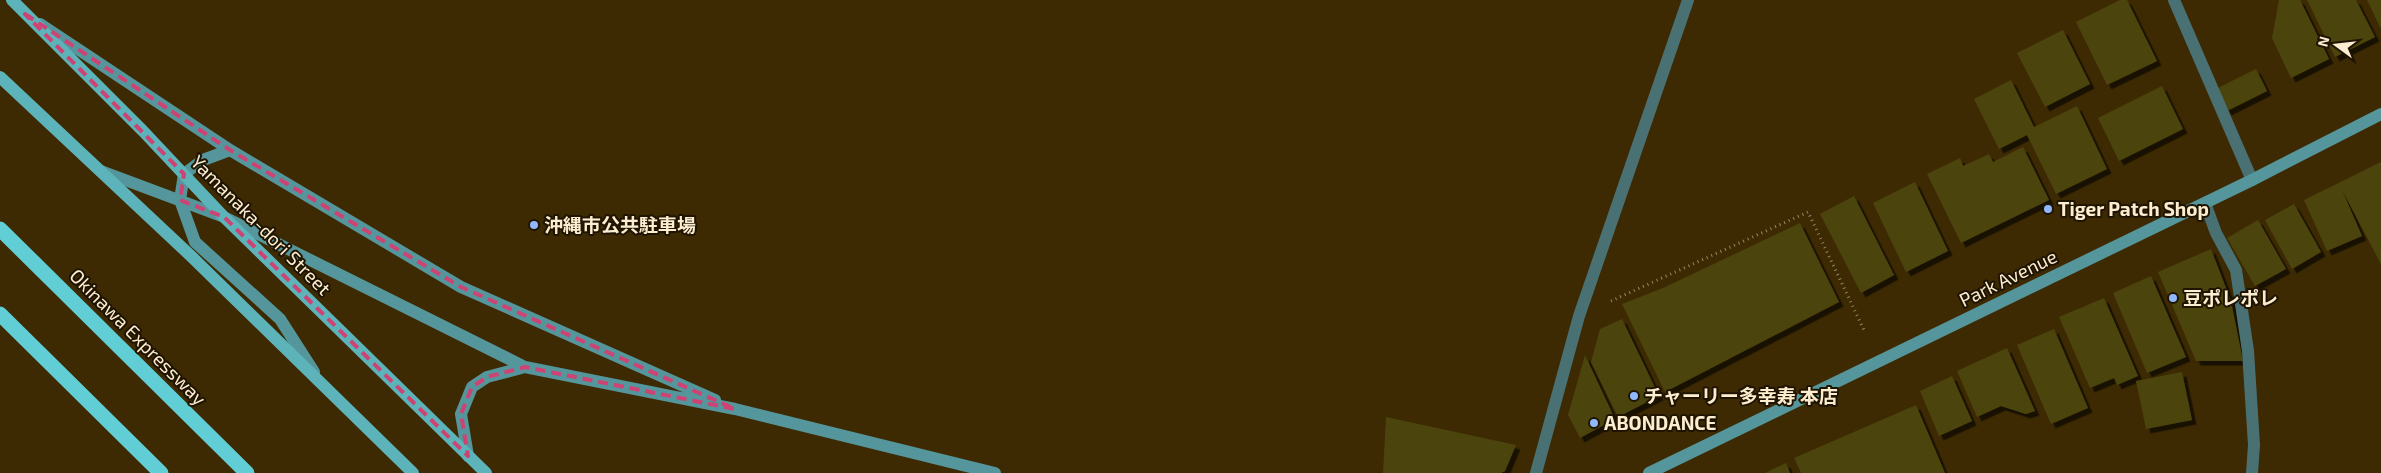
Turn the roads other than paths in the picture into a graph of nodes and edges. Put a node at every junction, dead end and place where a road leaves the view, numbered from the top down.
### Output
1 (12, 0) edge
2 (1688, 0) edge
3 (2174, 0) edge
4 (25, 14) junction
5 (0, 76) edge
6 (2381, 114) edge
7 (230, 150) junction
8 (96, 169) junction
9 (184, 174) junction
10 (2252, 180) junction
11 (180, 200) junction
12 (2205, 203) junction
13 (224, 217) junction
14 (0, 229) edge
15 (0, 314) edge
16 (525, 367) junction
17 (320, 382) junction
18 (735, 409) junction
19 (468, 456) junction
20 (161, 473) edge
21 (247, 473) edge
22 (413, 473) edge
23 (486, 473) edge
24 (995, 473) edge
25 (1536, 473) edge
26 (1649, 473) edge
27 (2252, 473) edge

1 - 4 main road, Yamanaka-dori Street
2 - 25 street
3 - 10 street
4 - 7 street
4 - 9 main road, Yamanaka-dori Street
5 - 8 main road
6 - 10 street, Park Avenue
7 - 9 street
7 - 18 street
8 - 11 street
8 - 17 main road
9 - 11 street
9 - 13 main road, Yamanaka-dori Street
10 - 12 street, Park Avenue
11 - 13 street
11 - 17 street
12 - 26 street, Park Avenue
12 - 27 street
13 - 16 street
13 - 19 main road, Yamanaka-dori Street
14 - 21 highway, Okinawa Expressway
15 - 20 highway
16 - 18 street
16 - 19 street
17 - 22 main road
18 - 24 street
19 - 23 main road, Yamanaka-dori Street

